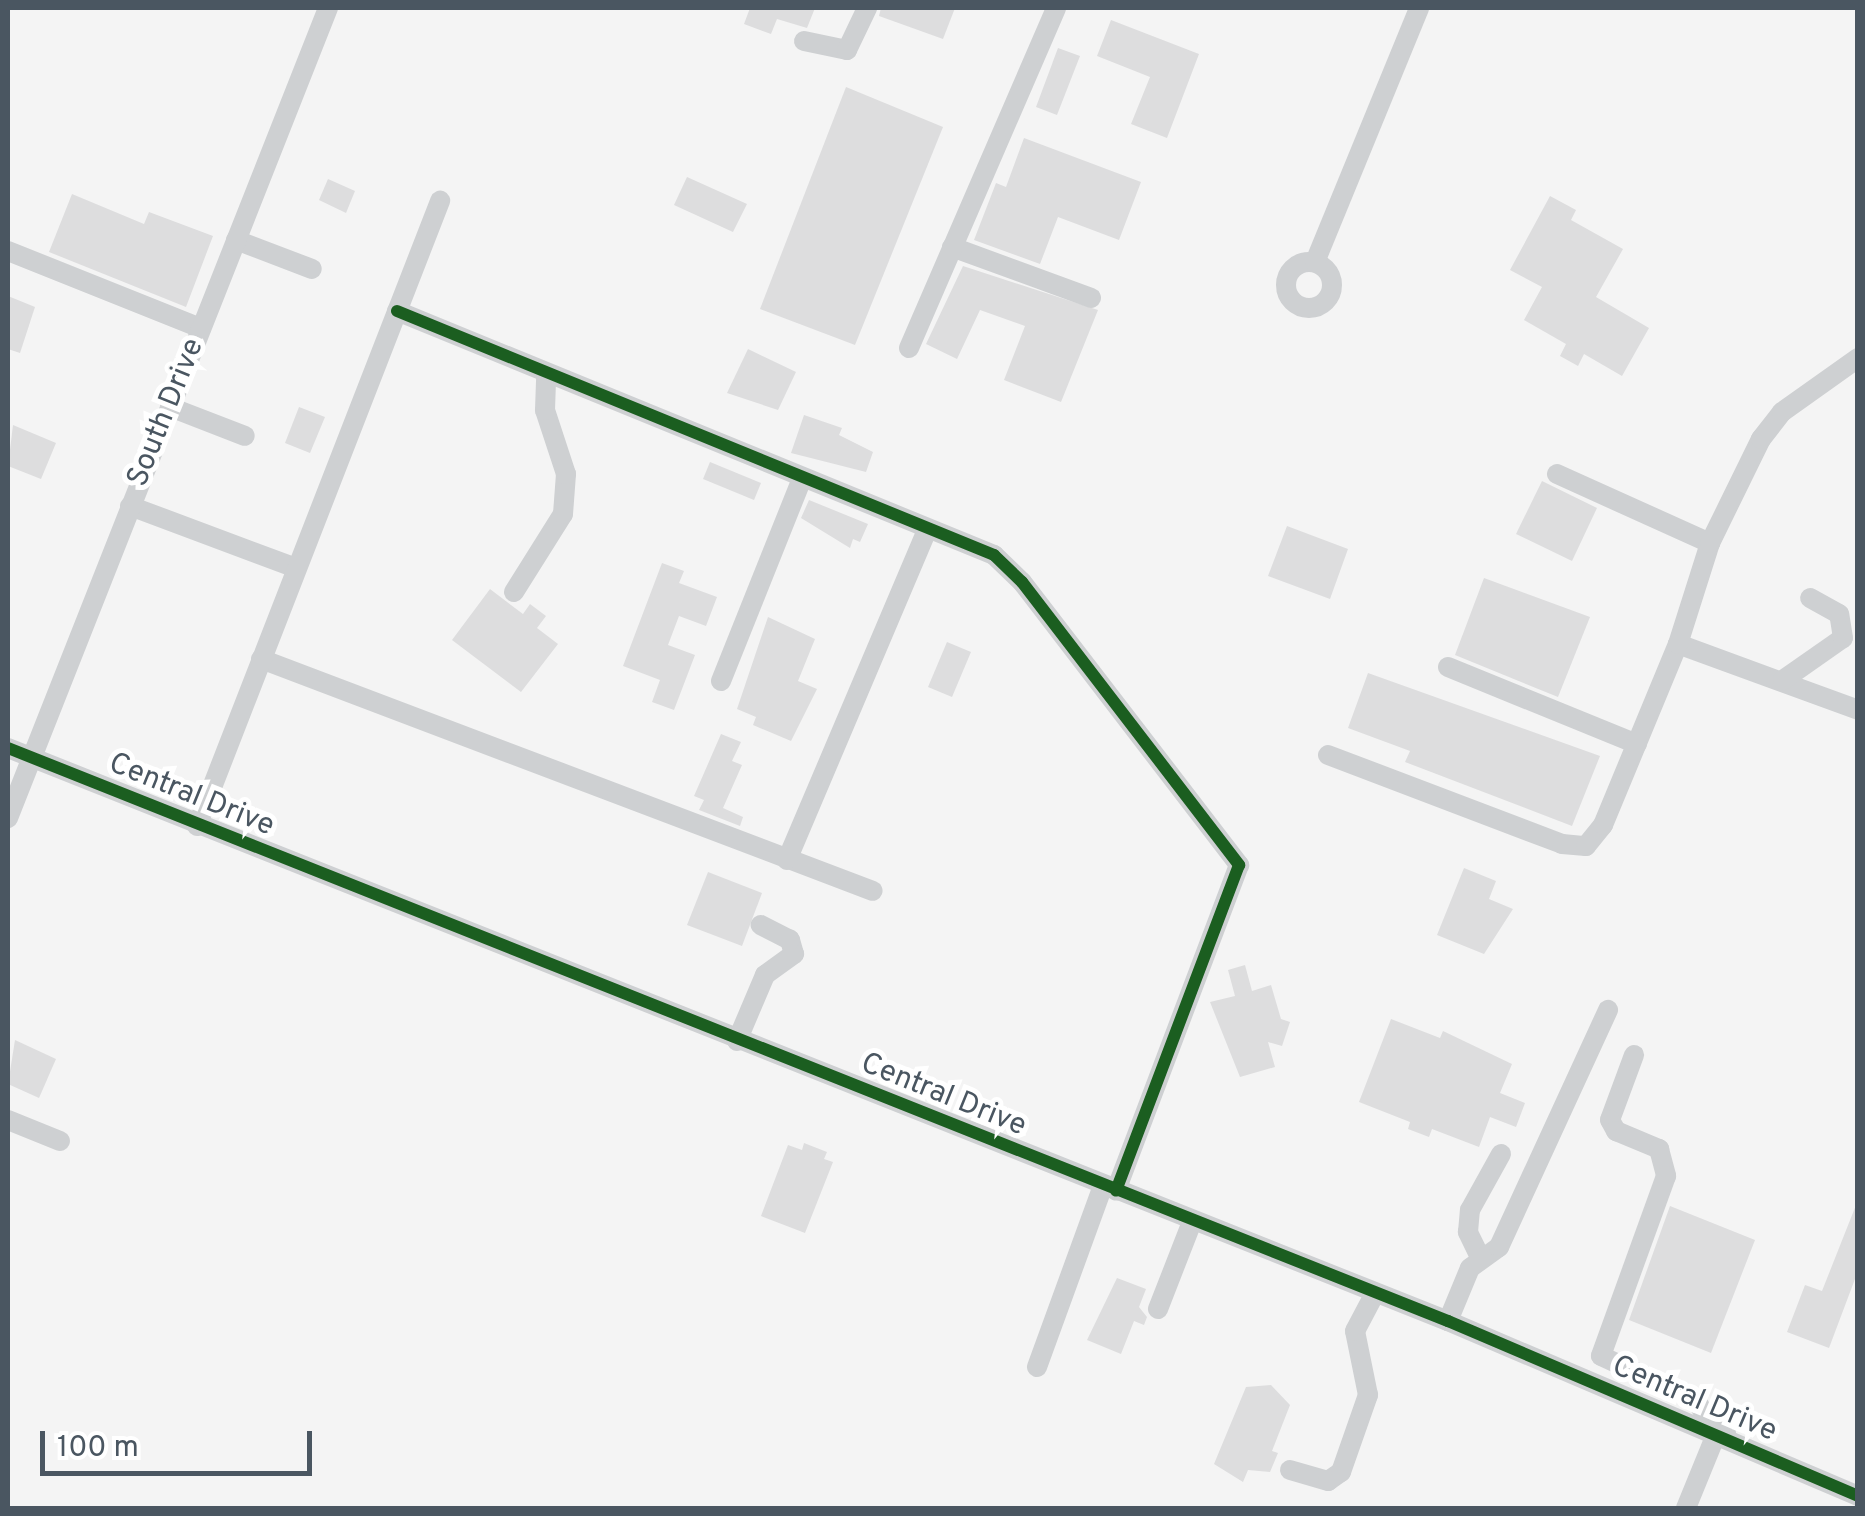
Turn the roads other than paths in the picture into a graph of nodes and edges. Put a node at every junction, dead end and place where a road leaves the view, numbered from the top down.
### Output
1 (328, 8) edge
2 (866, 8) edge
3 (1053, 8) edge
4 (1418, 8) edge
5 (804, 41) dead end
6 (440, 201) dead end
7 (236, 240) junction
8 (952, 247) junction
9 (8, 251) edge
10 (1316, 262) dead end
11 (312, 268) dead end
12 (1091, 298) dead end
13 (397, 311) junction
14 (201, 328) junction
15 (908, 348) dead end
16 (1858, 358) edge
17 (546, 372) junction
18 (170, 406) junction
19 (245, 436) dead end
20 (1557, 474) dead end
21 (802, 478) junction
22 (130, 506) junction
23 (927, 530) junction
24 (1710, 543) junction
25 (296, 568) junction
26 (514, 592) dead end
27 (1810, 598) dead end
28 (1678, 644) junction
29 (262, 659) junction
30 (1448, 668) dead end
31 (1783, 680) junction
32 (721, 681) dead end
33 (1858, 710) edge
34 (1636, 744) junction
35 (8, 748) edge
36 (1328, 755) dead end
37 (32, 758) junction
38 (8, 818) edge
39 (197, 826) junction
40 (787, 860) junction
41 (873, 891) dead end
42 (761, 925) dead end
43 (1608, 1010) dead end
44 (738, 1041) junction
45 (1634, 1055) dead end
46 (8, 1120) edge
47 (60, 1140) dead end
48 (1502, 1154) dead end
49 (1109, 1189) junction
50 (1192, 1222) junction
51 (1480, 1257) junction
52 (1375, 1293) junction
53 (1158, 1309) dead end
54 (1448, 1321) junction
55 (1037, 1367) dead end
56 (1715, 1437) junction
57 (1754, 1453) junction
58 (1290, 1470) dead end
59 (1858, 1496) edge
60 (1686, 1508) edge

1 - 7 street, South Drive
2 - 5 street
3 - 8 street
4 - 10 street
6 - 13 street
7 - 11 street
7 - 14 street, South Drive
8 - 12 street
8 - 15 street
9 - 14 street
13 - 17 street
13 - 25 street
14 - 18 street, South Drive
16 - 24 street
17 - 21 street
17 - 26 street
18 - 19 street
18 - 22 street, South Drive
20 - 24 street
21 - 23 street
21 - 32 street
22 - 25 street
22 - 37 street, South Drive
23 - 40 street
23 - 49 street
24 - 28 street
25 - 29 street
27 - 31 street
28 - 31 street
28 - 34 street
29 - 39 street
29 - 40 street
30 - 34 street
31 - 33 street
34 - 36 street
35 - 37 street, Central Drive
37 - 38 street, South Drive
37 - 39 street, Central Drive
39 - 44 street, Central Drive
40 - 41 street
42 - 44 street
43 - 51 street
44 - 49 street, Central Drive
45 - 57 street
46 - 47 street
48 - 51 street
49 - 50 street, Central Drive
49 - 55 street
50 - 52 street, Central Drive
50 - 53 street
51 - 54 street
52 - 54 street, Central Drive
52 - 58 street
54 - 56 street, Central Drive
56 - 57 street, Central Drive
56 - 60 street
57 - 59 street, Central Drive

